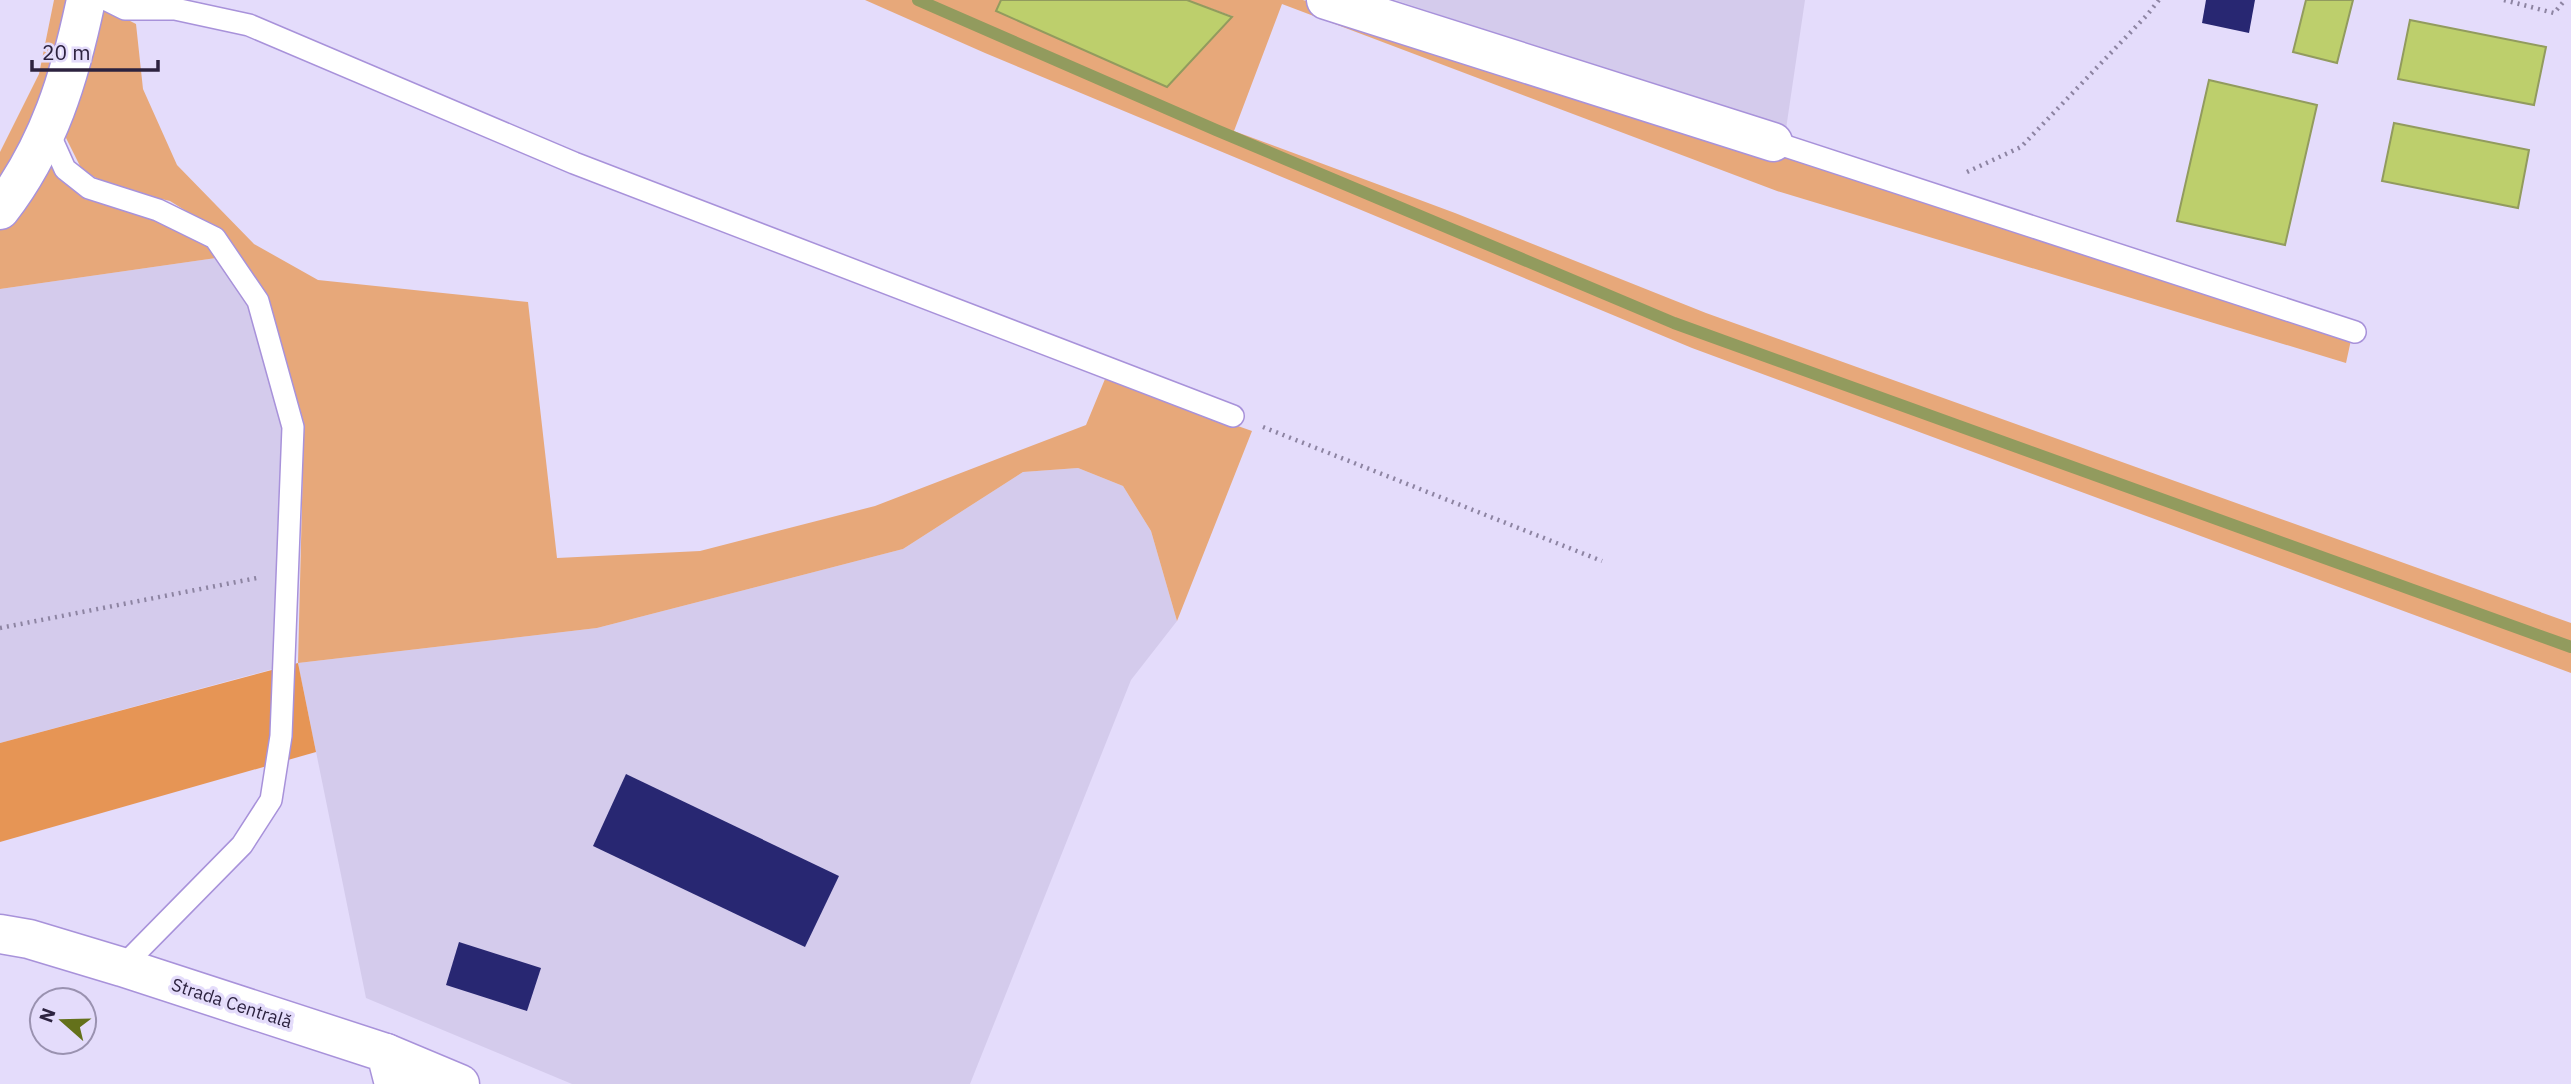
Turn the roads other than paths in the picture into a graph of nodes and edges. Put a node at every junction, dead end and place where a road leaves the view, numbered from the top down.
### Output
1 (86, 0) edge
2 (107, 0) edge
3 (1326, 0) edge
4 (48, 131) junction
5 (1773, 142) joint
6 (0, 210) edge
7 (2355, 332) dead end
8 (1233, 416) road end
9 (0, 934) edge
10 (122, 967) junction
11 (390, 1068) edge
12 (460, 1084) edge

1 - 4 street
2 - 8 lane
3 - 5 street
4 - 6 street
4 - 10 lane
5 - 7 lane
9 - 10 street, Strada Centrală
10 - 11 street, Strada Centrală
11 - 12 street, Strada Centrală

